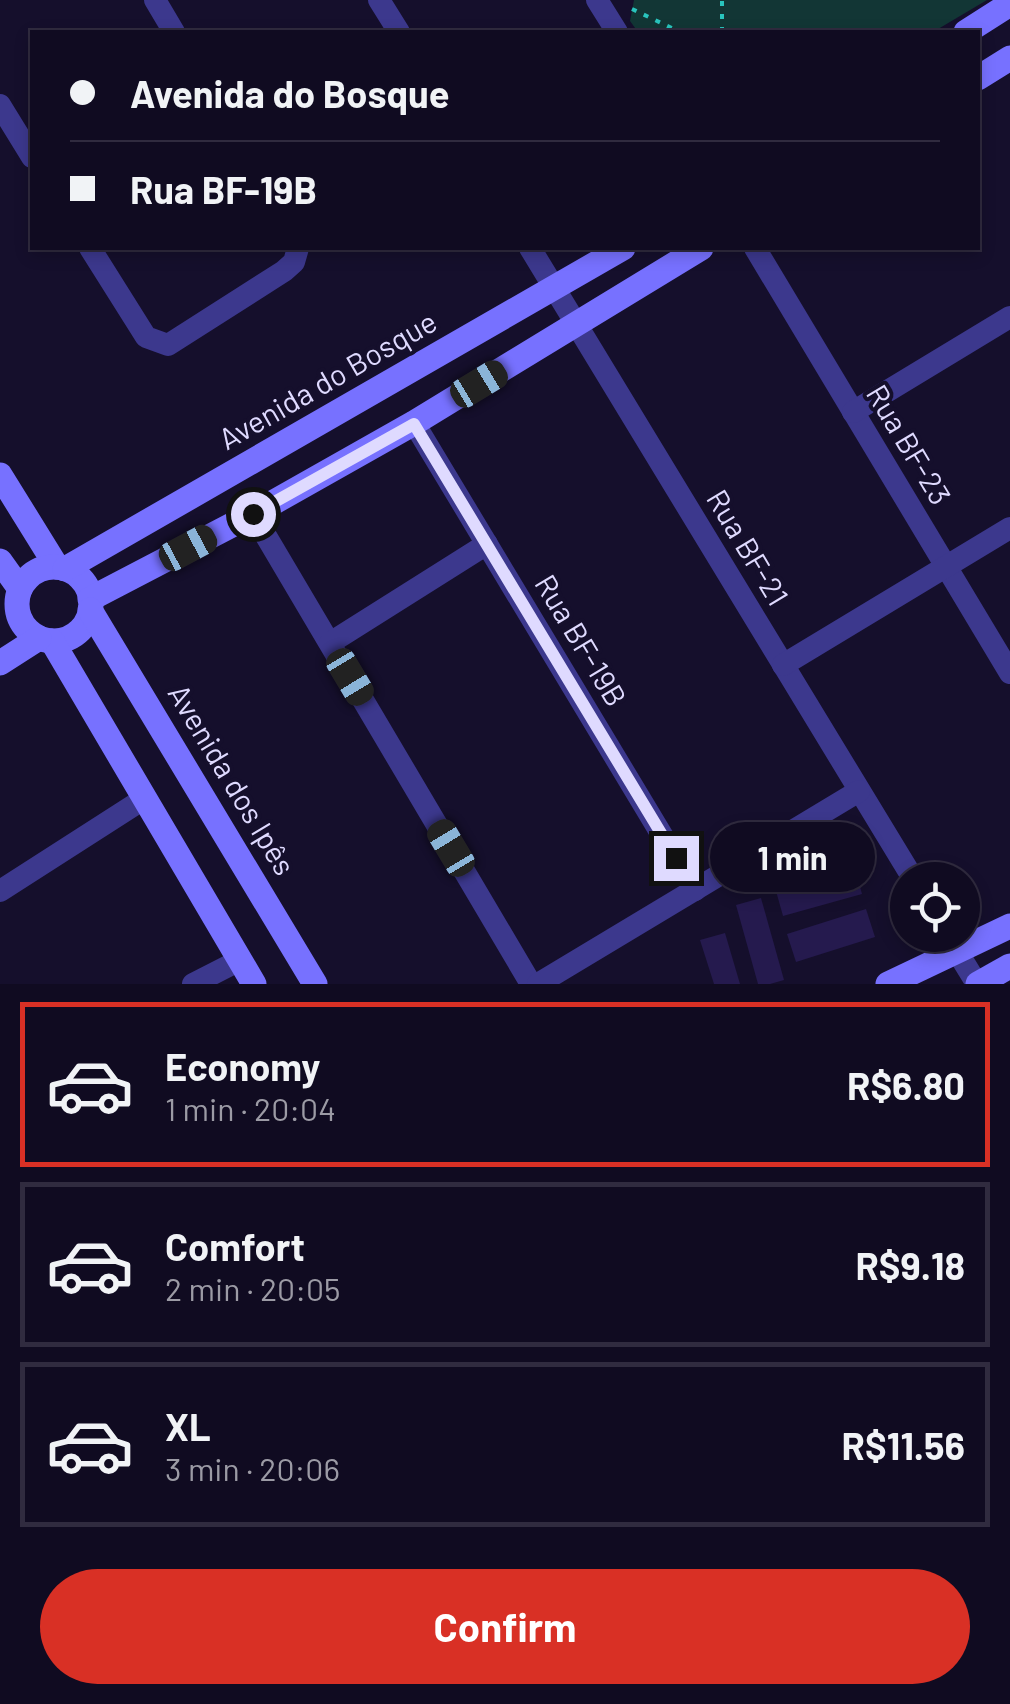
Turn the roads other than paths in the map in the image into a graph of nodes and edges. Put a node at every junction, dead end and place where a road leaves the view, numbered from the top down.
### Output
1 (154, 0) edge
2 (379, 0) edge
3 (597, 0) edge
4 (1010, 4) edge
5 (173, 30) edge
6 (398, 30) edge
7 (616, 30) edge
8 (969, 30) edge
9 (1010, 58) edge
10 (980, 77) edge
11 (0, 105) edge
12 (30, 154) edge
13 (91, 250) edge
14 (298, 250) edge
15 (531, 250) edge
16 (620, 250) edge
17 (698, 250) edge
18 (755, 250) edge
19 (555, 289) junction
20 (1010, 317) edge
21 (576, 324) junction
22 (853, 412) junction
23 (414, 424) junction
24 (0, 475) edge
25 (253, 514) junction
26 (1010, 528) edge
27 (487, 544) junction
28 (0, 561) edge
29 (946, 567) junction
30 (61, 568) junction
31 (12, 600) edge
32 (90, 605) junction
33 (45, 640) junction
34 (330, 643) junction
35 (0, 663) edge
36 (783, 665) junction
37 (1010, 673) edge
38 (859, 791) junction
39 (145, 798) junction
40 (903, 862) edge
41 (695, 890) junction
42 (0, 891) edge
43 (1010, 926) edge
44 (980, 934) edge
45 (937, 952) edge
46 (958, 952) edge
47 (240, 960) junction
48 (1010, 966) edge
49 (193, 984) edge
50 (254, 984) edge
51 (315, 984) edge
52 (534, 984) edge
53 (888, 984) edge
54 (977, 984) edge

1 - 5 street
2 - 6 street
3 - 7 street
4 - 8 street
9 - 10 street
11 - 12 street
13 - 14 street
15 - 19 street, Rua BF-21
16 - 19 street, Avenida do Bosque
17 - 21 street
18 - 22 street, Rua BF-23
19 - 21 street, Rua BF-21
19 - 30 street, Avenida do Bosque
20 - 22 street
21 - 23 street
21 - 36 street, Rua BF-21
22 - 29 street, Rua BF-23
23 - 25 street
23 - 27 street, Rua BF-19B
24 - 30 street
25 - 32 street
25 - 34 street
26 - 29 street
27 - 34 street
27 - 41 street, Rua BF-19B
28 - 31 street
29 - 36 street
29 - 37 street, Rua BF-23
30 - 31 street
30 - 32 street
31 - 33 street
32 - 33 street
32 - 51 street, Avenida dos Ipês
33 - 35 street
33 - 39 street
34 - 52 street
36 - 38 street, Rua BF-21
38 - 40 street, Rua BF-21
38 - 41 street
39 - 42 street
39 - 47 street
41 - 52 street
43 - 44 street
45 - 53 street
46 - 54 street
47 - 49 street
47 - 50 street
48 - 54 street

